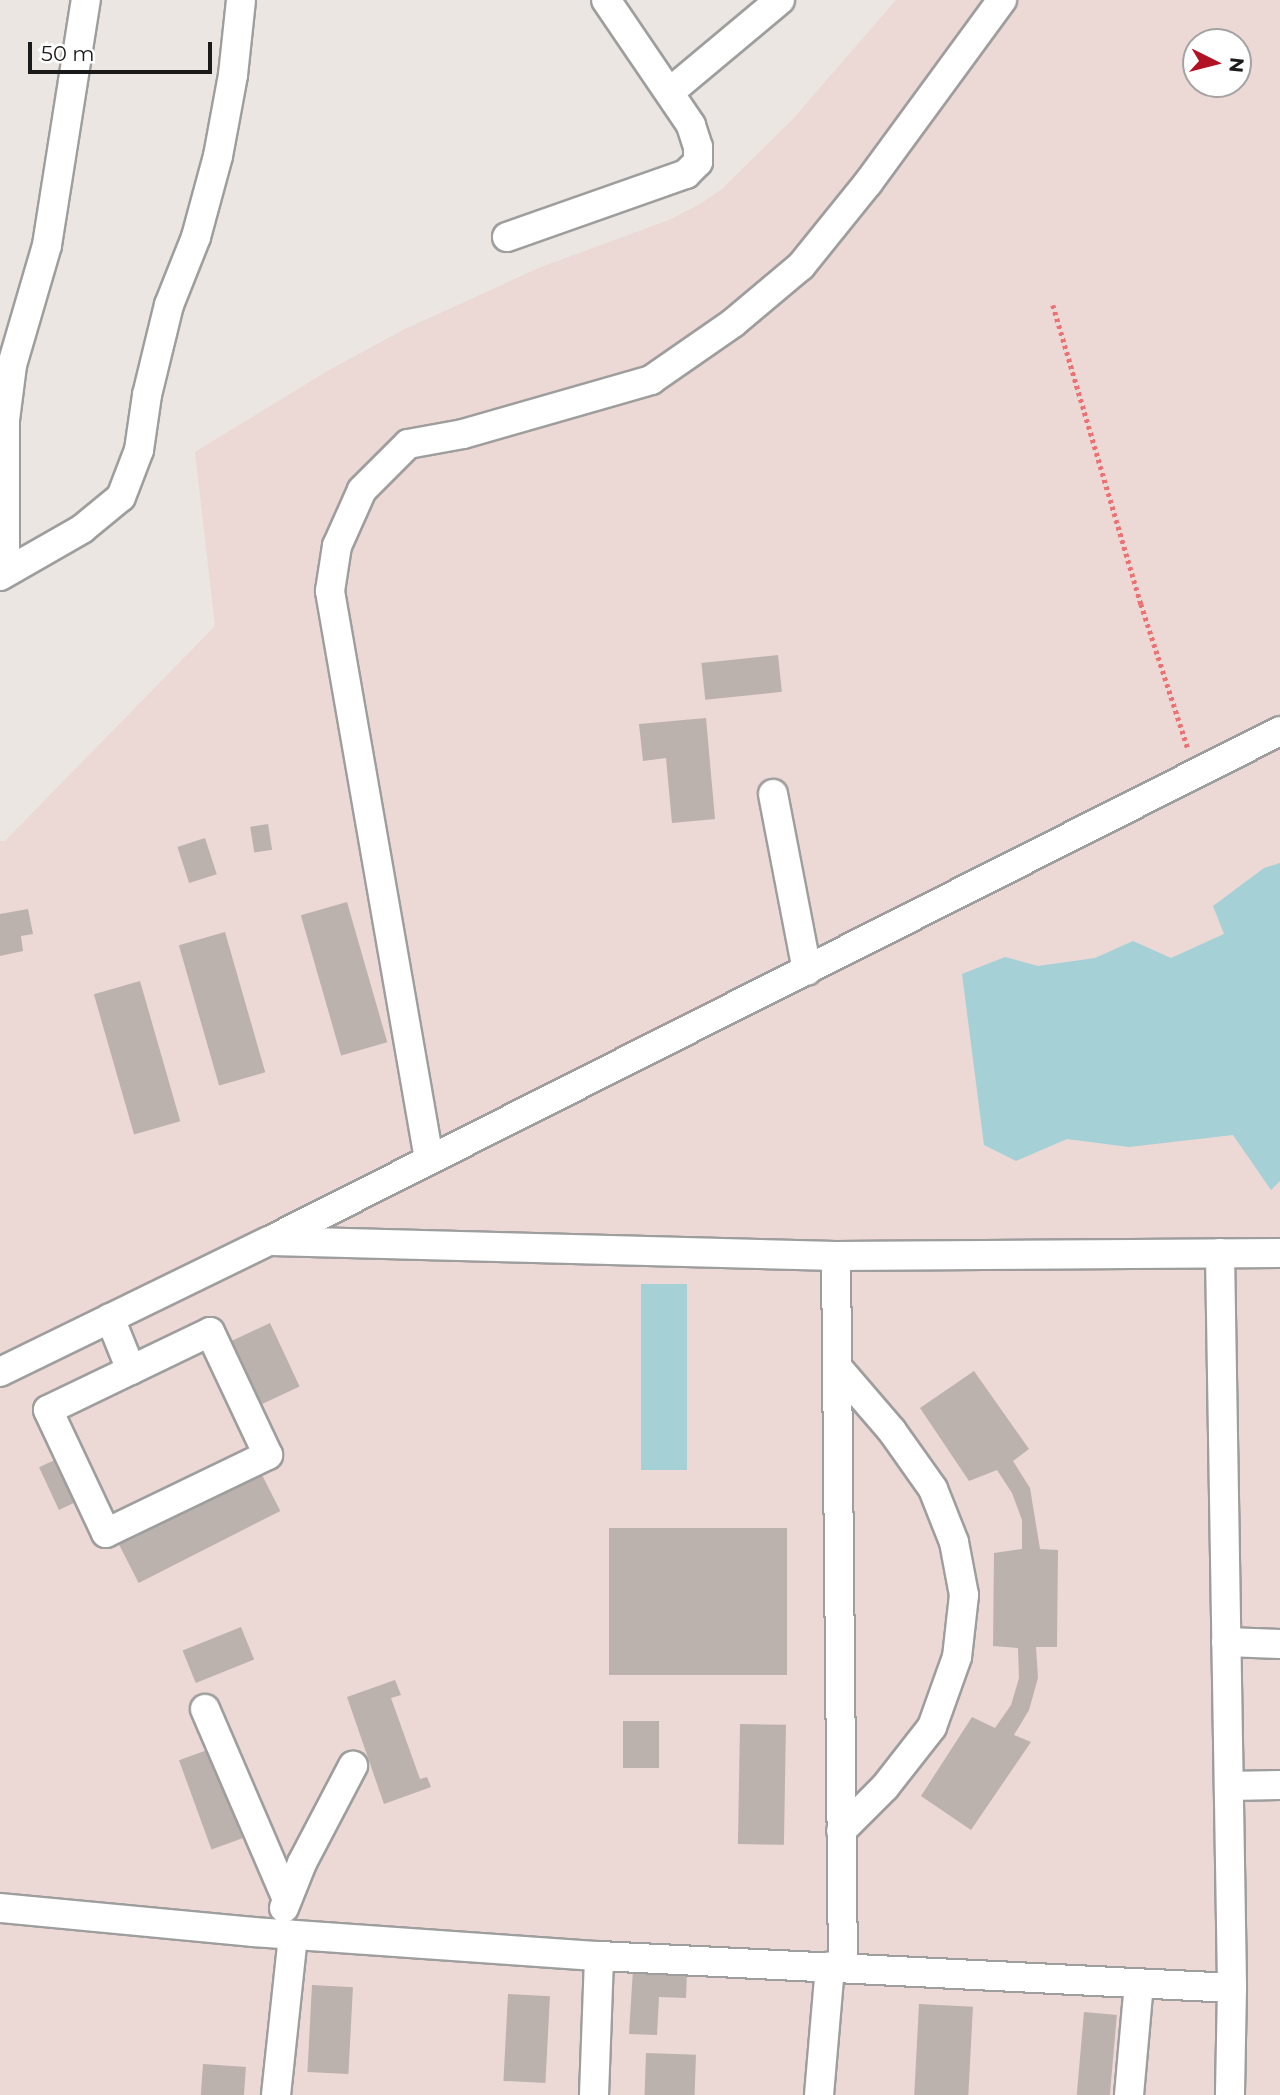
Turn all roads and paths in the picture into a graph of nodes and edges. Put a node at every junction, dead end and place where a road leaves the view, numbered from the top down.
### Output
1 (86, 0) edge
2 (241, 0) edge
3 (606, 0) edge
4 (780, 0) edge
5 (1002, 0) edge
6 (671, 91) junction
7 (507, 237) dead end
8 (1053, 305) dead end
9 (2, 574) edge
10 (1280, 731) edge
11 (1196, 774) junction
12 (773, 794) dead end
13 (807, 971) junction
14 (429, 1158) junction
15 (269, 1241) junction
16 (1220, 1253) junction
17 (1280, 1253) edge
18 (836, 1256) junction
19 (110, 1318) junction
20 (837, 1367) junction
21 (131, 1370) junction
22 (0, 1372) edge
23 (1226, 1642) junction
24 (1280, 1644) edge
25 (205, 1709) dead end
26 (353, 1766) dead end
27 (1280, 1785) edge
28 (1229, 1786) junction
29 (841, 1831) junction
30 (287, 1899) junction
31 (0, 1908) edge
32 (284, 1934) junction
33 (599, 1956) junction
34 (836, 1966) junction
35 (1139, 1983) junction
36 (1232, 1988) junction
37 (276, 2095) edge
38 (594, 2095) edge
39 (819, 2095) edge
40 (1129, 2095) edge
41 (1230, 2095) edge

1 - 9 street
2 - 9 street
3 - 6 street
4 - 6 street
5 - 14 street
6 - 7 street
8 - 11 path
10 - 11 street
11 - 13 street
12 - 13 street
13 - 14 street
14 - 15 street
15 - 18 street
15 - 19 street
16 - 17 street
16 - 18 street
16 - 23 street
18 - 20 street
19 - 21 street
19 - 22 street
20 - 29 street
20 - 29 street
21 - 21 street
23 - 24 street
23 - 28 street
25 - 30 street
26 - 30 street
27 - 28 street
28 - 36 street
29 - 34 street
30 - 32 street
31 - 32 street
32 - 33 street
32 - 37 street
33 - 34 street
33 - 38 street
34 - 35 street
34 - 39 street
35 - 36 street
35 - 40 street
36 - 41 street

